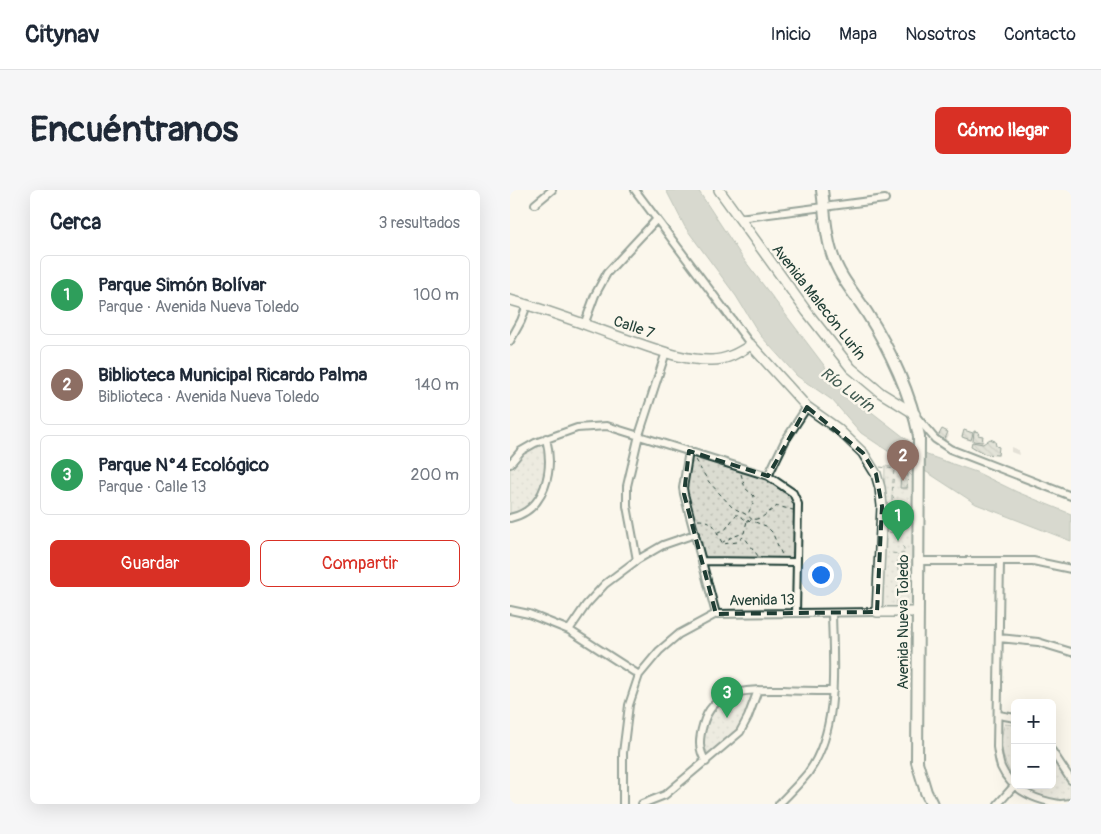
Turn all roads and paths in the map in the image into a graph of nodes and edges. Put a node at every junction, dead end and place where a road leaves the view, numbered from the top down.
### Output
1 (552, 190) edge
2 (635, 190) edge
3 (719, 190) edge
4 (822, 190) edge
5 (885, 199) dead end
6 (535, 204) dead end
7 (824, 207) junction
8 (739, 218) junction
9 (657, 219) junction
10 (510, 300) edge
11 (527, 304) junction
12 (584, 325) junction
13 (510, 341) edge
14 (751, 346) junction
15 (666, 352) junction
16 (807, 407) junction
17 (915, 414) junction
18 (639, 435) junction
19 (546, 438) junction
20 (689, 451) junction
21 (510, 464) edge
22 (872, 467) junction
23 (740, 471) dead end
24 (768, 476) junction
25 (892, 495) junction
26 (1071, 496) edge
27 (796, 507) dead end
28 (892, 508) dead end
29 (735, 509) junction
30 (747, 514) junction
31 (736, 515) junction
32 (510, 518) edge
33 (695, 520) dead end
34 (753, 520) junction
35 (747, 521) junction
36 (717, 532) junction
37 (694, 534) junction
38 (743, 534) junction
39 (887, 534) dead end
40 (900, 536) junction
41 (743, 537) junction
42 (722, 543) junction
43 (880, 553) junction
44 (898, 554) junction
45 (758, 557) dead end
46 (776, 558) dead end
47 (637, 560) junction
48 (702, 561) junction
49 (918, 561) junction
50 (1000, 561) junction
51 (797, 562) junction
52 (1071, 569) edge
53 (898, 571) dead end
54 (898, 580) dead end
55 (510, 610) edge
56 (877, 612) junction
57 (897, 612) junction
58 (918, 612) junction
59 (796, 613) junction
60 (832, 613) junction
61 (716, 614) junction
62 (570, 630) junction
63 (1000, 638) junction
64 (1071, 652) edge
65 (639, 675) junction
66 (758, 690) junction
67 (833, 691) junction
68 (999, 716) junction
69 (1011, 718) edge
70 (1056, 757) edge
71 (706, 762) junction
72 (1071, 780) edge
73 (1011, 782) edge
74 (1011, 789) edge
75 (1019, 789) edge
76 (1071, 803) edge
77 (623, 804) edge
78 (642, 804) edge
79 (779, 804) edge
80 (932, 804) edge
81 (998, 804) edge
82 (1060, 804) edge

1 - 6 street
2 - 9 street
3 - 8 street, Avenida Malecón Lurín
4 - 7 main road, Avenida Nueva Toledo
5 - 7 street
7 - 8 street
7 - 17 main road, Avenida Nueva Toledo
8 - 17 street, Avenida Malecón Lurín
9 - 12 street
9 - 14 street
10 - 11 street, Calle 7
11 - 12 street, Calle 7
11 - 13 street
12 - 15 street, Calle 7
14 - 15 street, Calle 7
14 - 16 street
15 - 18 street
16 - 22 street
16 - 24 street
17 - 26 street
17 - 49 main road, Avenida Nueva Toledo
18 - 19 street
18 - 20 street
18 - 47 street
19 - 21 street
19 - 32 street
20 - 24 street
20 - 29 path
20 - 37 street
22 - 25 path
22 - 43 street
23 - 30 path
24 - 51 street
25 - 28 path
25 - 40 path
27 - 34 path
29 - 30 path
29 - 31 path
30 - 34 path
31 - 35 path
31 - 36 path
33 - 36 path
34 - 35 path
34 - 46 path
35 - 38 path
36 - 42 path
37 - 47 street
37 - 48 street
38 - 41 path
38 - 42 path
39 - 40 path
40 - 44 path
41 - 42 path
41 - 45 path
43 - 44 path
43 - 56 street
44 - 53 path
47 - 62 street
48 - 51 street
48 - 61 street
49 - 50 street
49 - 58 main road, Avenida Nueva Toledo
50 - 52 street
50 - 63 street
51 - 59 street
54 - 57 path
55 - 62 street
56 - 57 street, Avenida 13
56 - 60 street, Avenida 13
57 - 58 street, Avenida 13
58 - 80 main road, Avenida Nueva Toledo
59 - 60 street, Avenida 13
59 - 61 street, Avenida 13
60 - 67 street
61 - 65 street, Avenida 13
62 - 65 street
63 - 64 street
63 - 68 street
65 - 77 street, Avenida 13
66 - 67 street
66 - 71 street
66 - 71 street
67 - 79 street
68 - 69 street
68 - 73 street
70 - 72 street
71 - 78 street
74 - 81 street
75 - 82 street
76 - 82 street

